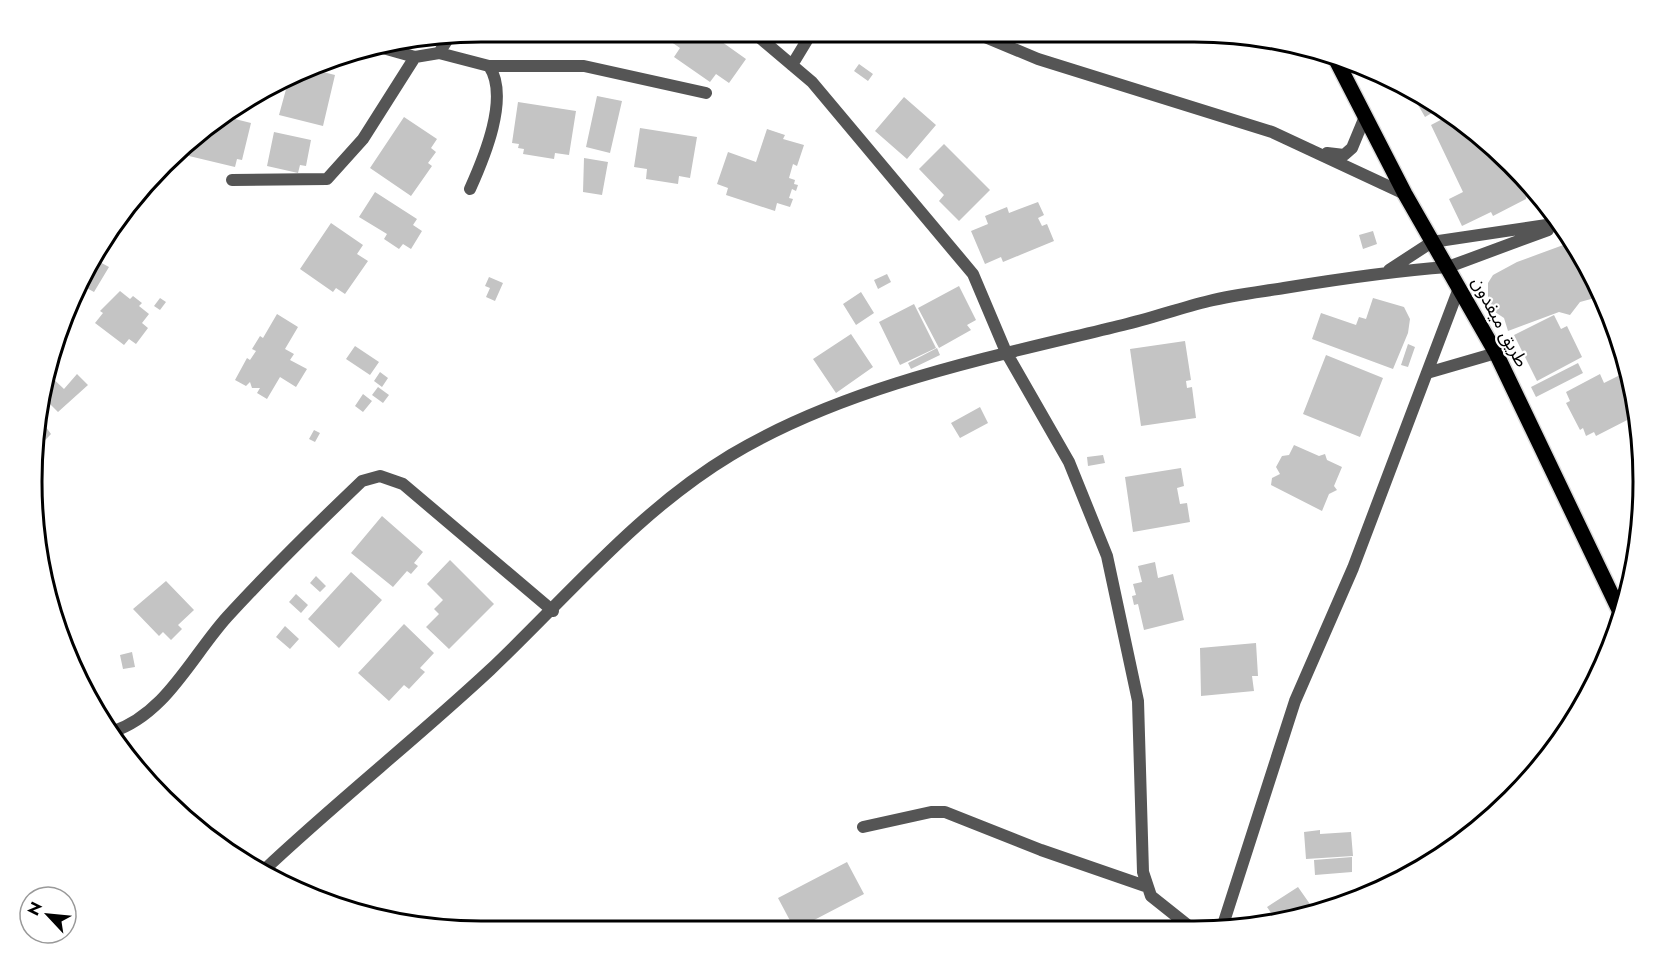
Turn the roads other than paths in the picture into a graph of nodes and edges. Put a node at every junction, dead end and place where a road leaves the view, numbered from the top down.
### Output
1 (765, 42) edge
2 (806, 42) edge
3 (997, 42) edge
4 (445, 44) edge
5 (393, 51) edge
6 (439, 53) junction
7 (415, 57) junction
8 (792, 65) junction
9 (489, 66) junction
10 (1340, 67) edge
11 (706, 93) dead end
12 (1364, 119) junction
13 (1313, 151) junction
14 (232, 180) dead end
15 (470, 189) dead end
16 (1405, 194) junction
17 (1550, 225) edge
18 (1552, 227) edge
19 (1432, 242) junction
20 (1448, 267) junction
21 (1388, 271) junction
22 (1460, 288) junction
23 (1006, 352) junction
24 (1496, 353) junction
25 (1427, 373) junction
26 (1616, 603) edge
27 (553, 611) junction
28 (119, 730) edge
29 (863, 827) dead end
30 (269, 866) edge
31 (1148, 887) junction
32 (1224, 920) edge
33 (1182, 921) edge

1 - 8 street
2 - 8 street
3 - 13 street
4 - 6 street
5 - 7 street
6 - 7 street
6 - 9 street
7 - 14 street
8 - 23 street
9 - 11 street
9 - 15 street
10 - 12 main road, طريق ميفدون
12 - 13 street
12 - 16 main road, طريق ميفدون
13 - 16 street
16 - 19 main road, طريق ميفدون
17 - 19 street
18 - 20 street
19 - 20 main road, طريق ميفدون
19 - 21 street
20 - 21 street
20 - 22 main road, طريق ميفدون
21 - 23 street
22 - 24 main road, طريق ميفدون
22 - 25 street
23 - 27 street
23 - 31 street
24 - 25 street
24 - 26 main road, طريق ميفدون
25 - 32 street
27 - 28 street
27 - 30 street
29 - 31 street
31 - 33 street

